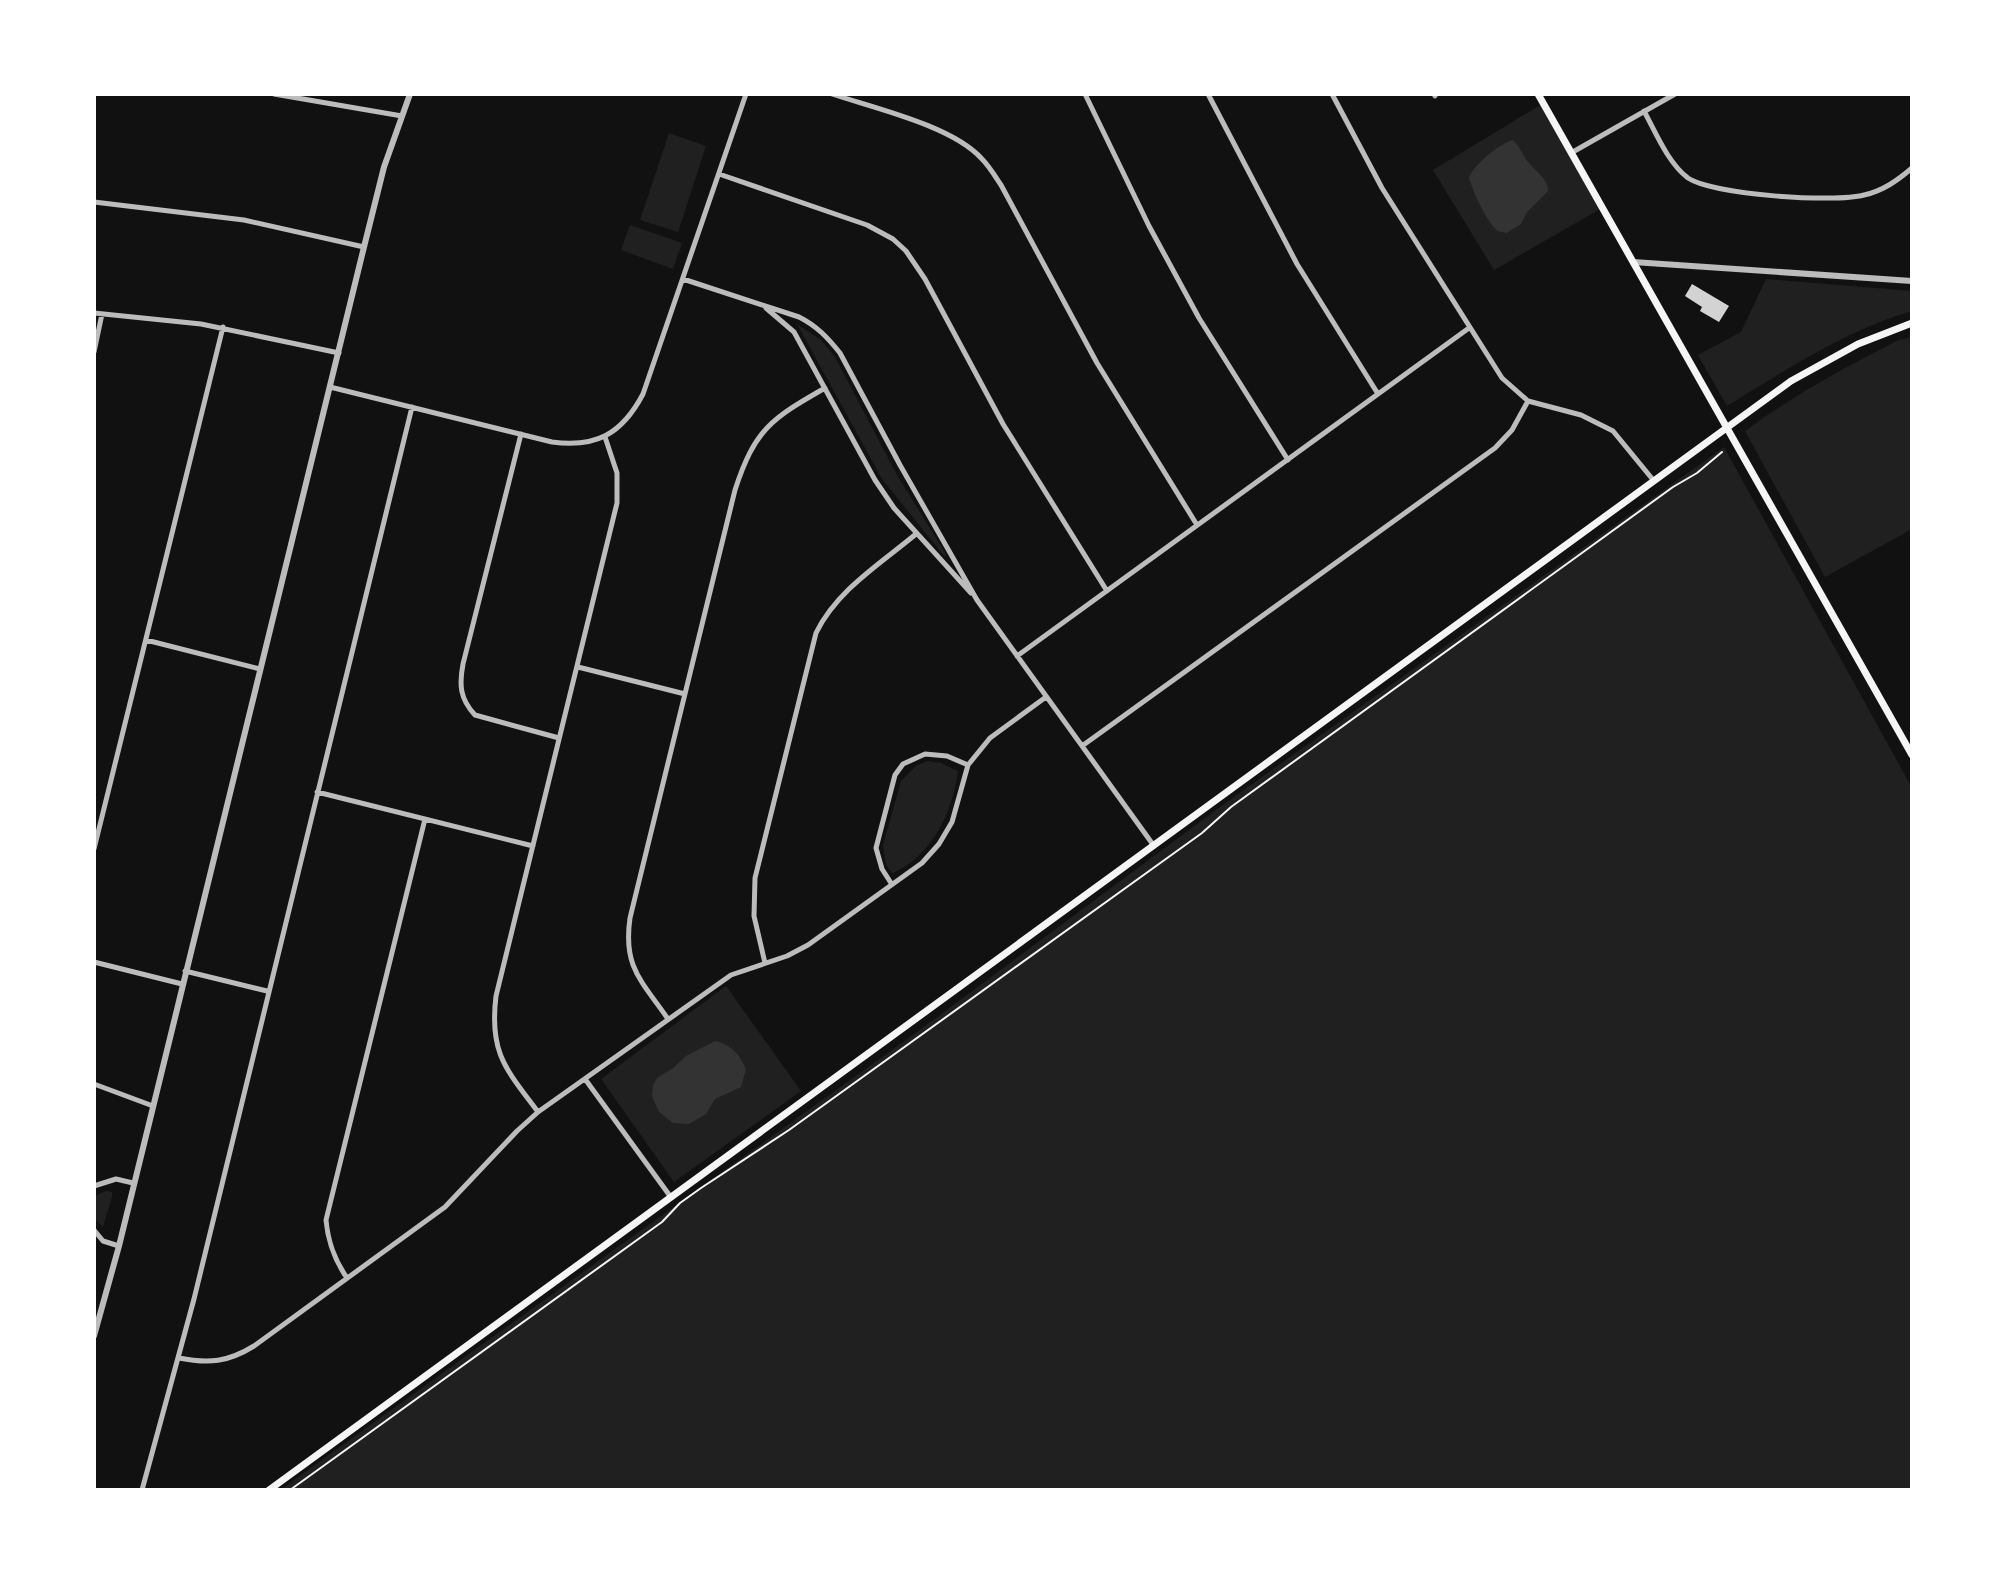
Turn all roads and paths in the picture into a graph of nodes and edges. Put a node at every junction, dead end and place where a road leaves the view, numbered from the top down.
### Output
1 (274, 94) edge
2 (410, 94) edge
3 (746, 94) edge
4 (832, 94) edge
5 (1085, 94) edge
6 (1208, 94) edge
7 (1332, 94) edge
8 (1538, 94) edge
9 (1675, 94) edge
10 (304, 96) edge
11 (1644, 111) junction
12 (402, 116) junction
13 (1571, 153) junction
14 (1912, 168) edge
15 (719, 174) junction
16 (94, 202) edge
17 (364, 247) junction
18 (1633, 262) junction
19 (683, 279) junction
20 (1912, 281) edge
21 (760, 303) junction
22 (94, 313) edge
23 (102, 314) junction
24 (1912, 323) edge
25 (223, 327) junction
26 (1469, 328) junction
27 (94, 352) edge
28 (339, 353) junction
29 (330, 387) junction
30 (825, 388) junction
31 (1378, 394) junction
32 (1528, 401) junction
33 (412, 407) junction
34 (1727, 429) junction
35 (521, 434) junction
36 (605, 437) junction
37 (1722, 452) dead end
38 (1288, 460) junction
39 (1654, 482) junction
40 (1197, 525) junction
41 (916, 534) junction
42 (1107, 591) junction
43 (977, 600) junction
44 (146, 640) junction
45 (1017, 656) junction
46 (577, 667) junction
47 (260, 669) junction
48 (685, 694) junction
49 (1046, 697) junction
50 (559, 738) junction
51 (1082, 746) junction
52 (1912, 755) edge
53 (968, 765) junction
54 (317, 792) junction
55 (425, 819) junction
56 (533, 846) junction
57 (1154, 846) junction
58 (94, 849) edge
59 (891, 883) junction
60 (94, 962) edge
61 (765, 963) junction
62 (185, 971) junction
63 (182, 984) junction
64 (267, 991) junction
65 (668, 1019) junction
66 (585, 1079) junction
67 (94, 1084) edge
68 (153, 1106) junction
69 (538, 1112) junction
70 (133, 1183) junction
71 (94, 1186) edge
72 (670, 1196) junction
73 (94, 1230) edge
74 (119, 1246) junction
75 (347, 1278) junction
76 (94, 1336) edge
77 (179, 1358) junction
78 (142, 1490) edge
79 (269, 1490) edge
80 (290, 1490) edge

1 - 10 street
2 - 12 street
3 - 15 street
4 - 40 street
5 - 38 street
6 - 31 street
7 - 26 street
8 - 13 main road
9 - 11 street
10 - 12 street
11 - 13 street
11 - 14 street
12 - 17 street
13 - 18 main road
15 - 19 street
15 - 42 street
16 - 17 street
17 - 28 street
18 - 20 street
18 - 34 main road
19 - 21 street
19 - 36 street
21 - 30 street
21 - 43 street
22 - 23 street
23 - 25 street
23 - 27 street
24 - 34 main road
25 - 28 street
25 - 44 street
26 - 31 street
26 - 32 street
28 - 29 street
29 - 33 street
29 - 47 street
30 - 41 street
30 - 48 street
31 - 38 street
32 - 39 street
32 - 51 street
33 - 35 street
33 - 54 street
34 - 39 main road
34 - 52 main road
35 - 36 street
35 - 50 street
36 - 46 street
37 - 80 path
38 - 40 street
39 - 57 main road
40 - 42 street
41 - 43 street
41 - 61 street
42 - 45 street
43 - 45 street
44 - 47 street
44 - 58 street
45 - 49 street
46 - 48 street
46 - 50 street
47 - 62 street
48 - 65 street
49 - 51 street
49 - 53 street
50 - 56 street
51 - 57 street
53 - 59 street
53 - 59 street
54 - 55 street
54 - 64 street
55 - 56 street
55 - 75 street
56 - 69 street
57 - 72 main road
59 - 61 street
60 - 63 street
61 - 65 street
62 - 63 street
62 - 64 street
63 - 68 street
64 - 77 street
65 - 66 street
66 - 69 street
66 - 72 street
67 - 68 street
68 - 70 street
69 - 75 street
70 - 71 street
70 - 74 street
72 - 79 main road
73 - 74 street
74 - 76 street
75 - 77 street
77 - 78 street

